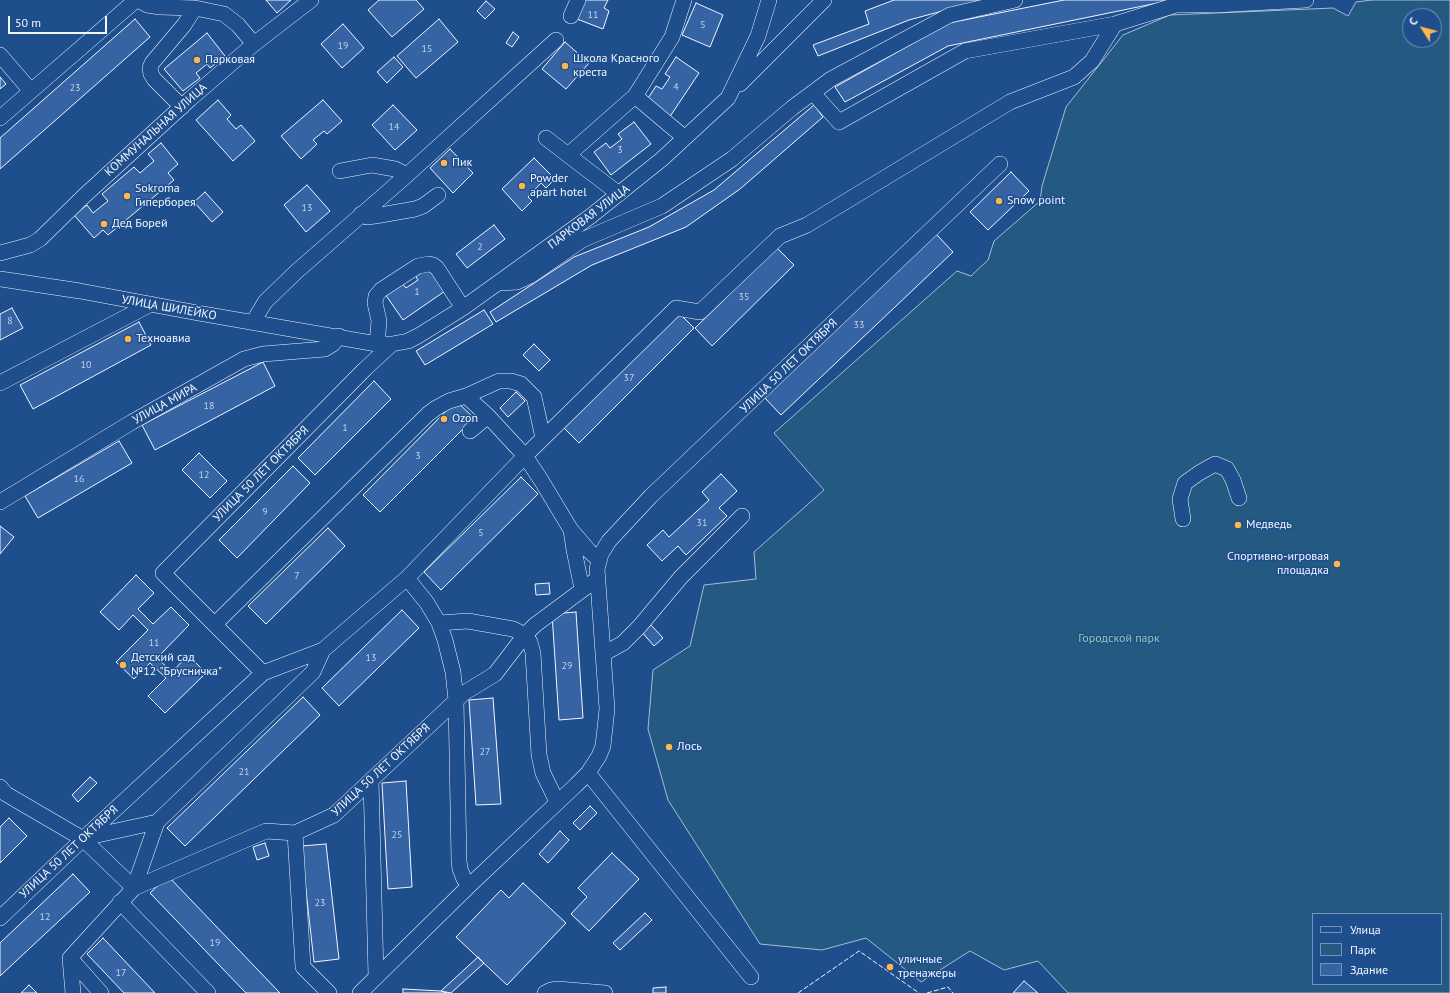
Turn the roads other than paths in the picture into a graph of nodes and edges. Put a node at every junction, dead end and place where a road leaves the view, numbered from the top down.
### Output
1 (137, 0) edge
2 (311, 0) edge
3 (578, 0) edge
4 (684, 0) edge
5 (769, 0) edge
6 (824, 0) edge
7 (1015, 0) edge
8 (1306, 0) edge
9 (195, 8) junction
10 (570, 16) dead end
11 (1115, 24) junction
12 (556, 40) dead end
13 (254, 44) junction
14 (0, 55) edge
15 (31, 91) junction
16 (813, 93) junction
17 (635, 96) junction
18 (728, 98) junction
19 (182, 107) junction
20 (0, 118) edge
21 (546, 138) dead end
22 (685, 138) junction
23 (568, 155) junction
24 (1000, 164) dead end
25 (340, 171) dead end
26 (407, 175) junction
27 (619, 194) junction
28 (438, 195) dead end
29 (361, 214) junction
30 (0, 253) edge
31 (4, 282) edge
32 (498, 283) junction
33 (151, 304) junction
34 (463, 308) junction
35 (253, 322) junction
36 (339, 336) junction
37 (377, 344) junction
38 (392, 344) junction
39 (0, 383) edge
40 (466, 396) junction
41 (488, 416) junction
42 (470, 431) dead end
43 (543, 438) junction
44 (525, 456) junction
45 (1239, 498) dead end
46 (0, 502) edge
47 (742, 516) dead end
48 (1183, 519) dead end
49 (571, 530) junction
50 (599, 560) junction
51 (407, 578) junction
52 (597, 579) junction
53 (582, 589) junction
54 (215, 624) junction
55 (439, 624) junction
56 (525, 635) junction
57 (323, 650) junction
58 (603, 654) junction
59 (263, 673) junction
60 (456, 700) junction
61 (588, 773) junction
62 (372, 780) junction
63 (2, 794) edge
64 (557, 802) junction
65 (157, 822) junction
66 (295, 833) junction
67 (83, 839) junction
68 (470, 885) junction
69 (134, 888) junction
70 (120, 902) junction
71 (0, 918) edge
72 (70, 958) junction
73 (376, 976) junction
74 (751, 977) dead end
75 (73, 993) edge
76 (101, 993) edge
77 (208, 993) edge
78 (330, 993) edge
79 (360, 993) edge
80 (545, 993) edge
81 (605, 993) edge

1 - 9 street
1 - 15 street
2 - 13 street, КОММУНАЛЬНАЯ УЛИЦА
3 - 10 street
4 - 17 street
5 - 18 street, ПАРКОВАЯ УЛИЦА
6 - 18 street
7 - 16 street
8 - 11 street
9 - 13 street
9 - 19 street
11 - 16 street
11 - 43 street, УЛИЦА 50 ЛЕТ ОКТЯБРЯ
12 - 26 street
13 - 19 street, КОММУНАЛЬНАЯ УЛИЦА
14 - 15 street
15 - 20 street
16 - 32 street
17 - 22 street
17 - 23 street
18 - 22 street, ПАРКОВАЯ УЛИЦА
19 - 30 street, КОММУНАЛЬНАЯ УЛИЦА
21 - 23 street
22 - 27 street, ПАРКОВАЯ УЛИЦА
23 - 27 street
24 - 50 street, УЛИЦА 50 ЛЕТ ОКТЯБРЯ
25 - 26 street
26 - 29 street
27 - 32 street, ПАРКОВАЯ УЛИЦА
28 - 29 street
29 - 35 street
31 - 33 street, УЛИЦА ШИЛЕЙКО
32 - 34 street, ПАРКОВАЯ УЛИЦА
33 - 35 street, УЛИЦА ШИЛЕЙКО
33 - 39 street
34 - 37 street
34 - 38 street, ПАРКОВАЯ УЛИЦА
35 - 36 street, УЛИЦА ШИЛЕЙКО
36 - 37 street, ПАРКОВАЯ УЛИЦА
36 - 46 street, УЛИЦА МИРА
37 - 38 street, ПАРКОВАЯ УЛИЦА
38 - 54 street, УЛИЦА 50 ЛЕТ ОКТЯБРЯ
40 - 41 street
40 - 43 street
40 - 54 street
41 - 42 street
41 - 44 street
43 - 44 street, УЛИЦА 50 ЛЕТ ОКТЯБРЯ
44 - 49 street
44 - 51 street, УЛИЦА 50 ЛЕТ ОКТЯБРЯ
45 - 48 street
47 - 58 street
49 - 50 street
49 - 53 street
50 - 52 street, УЛИЦА 50 ЛЕТ ОКТЯБРЯ
51 - 55 street
51 - 57 street, УЛИЦА 50 ЛЕТ ОКТЯБРЯ
52 - 53 street, УЛИЦА 50 ЛЕТ ОКТЯБРЯ
52 - 58 street, УЛИЦА 50 ЛЕТ ОКТЯБРЯ
53 - 56 street, УЛИЦА 50 ЛЕТ ОКТЯБРЯ
54 - 59 street, УЛИЦА 50 ЛЕТ ОКТЯБРЯ
55 - 56 street
55 - 60 street
56 - 60 street, УЛИЦА 50 ЛЕТ ОКТЯБРЯ
56 - 64 street
57 - 59 street, УЛИЦА 50 ЛЕТ ОКТЯБРЯ
57 - 65 street
58 - 61 street, УЛИЦА 50 ЛЕТ ОКТЯБРЯ
59 - 67 street, УЛИЦА 50 ЛЕТ ОКТЯБРЯ
60 - 62 street, УЛИЦА 50 ЛЕТ ОКТЯБРЯ
60 - 68 street
61 - 64 street, УЛИЦА 50 ЛЕТ ОКТЯБРЯ
61 - 74 street
62 - 66 street, УЛИЦА 50 ЛЕТ ОКТЯБРЯ
62 - 73 street
63 - 67 street
64 - 68 street, УЛИЦА 50 ЛЕТ ОКТЯБРЯ
65 - 67 street
65 - 69 street
66 - 69 street, УЛИЦА 50 ЛЕТ ОКТЯБРЯ
66 - 78 street
67 - 69 street
67 - 71 street, УЛИЦА 50 ЛЕТ ОКТЯБРЯ
68 - 73 street, УЛИЦА 50 ЛЕТ ОКТЯБРЯ
69 - 70 street, УЛИЦА 50 ЛЕТ ОКТЯБРЯ
70 - 72 street, УЛИЦА 50 ЛЕТ ОКТЯБРЯ
70 - 77 street
72 - 75 street
72 - 76 street
73 - 79 street, УЛИЦА 50 ЛЕТ ОКТЯБРЯ
80 - 81 street

